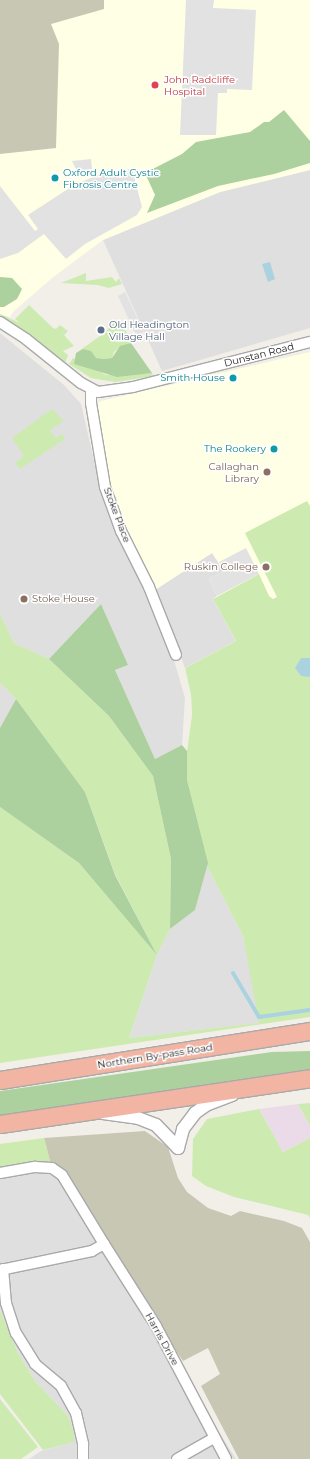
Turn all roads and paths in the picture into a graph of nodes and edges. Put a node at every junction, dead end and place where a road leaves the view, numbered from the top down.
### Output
1 (0, 322) edge
2 (310, 342) edge
3 (91, 390) junction
4 (176, 655) dead end
5 (310, 1031) edge
6 (310, 1078) edge
7 (0, 1080) edge
8 (250, 1087) junction
9 (87, 1110) junction
10 (0, 1124) edge
11 (0, 1173) edge
12 (104, 1244) junction
13 (1, 1269) edge
14 (214, 1438) junction
15 (83, 1459) edge
16 (177, 1459) edge
17 (226, 1459) edge

1 - 3 street
2 - 3 street, Dunstan Road
3 - 4 street, Stoke Place
5 - 7 highway, Northern By-pass Road
6 - 8 highway
8 - 9 highway
8 - 9 street
9 - 10 highway
11 - 12 street, Harris Drive
12 - 13 street
12 - 14 street, Harris Drive
13 - 15 street
14 - 16 street
14 - 17 street, Harris Drive

